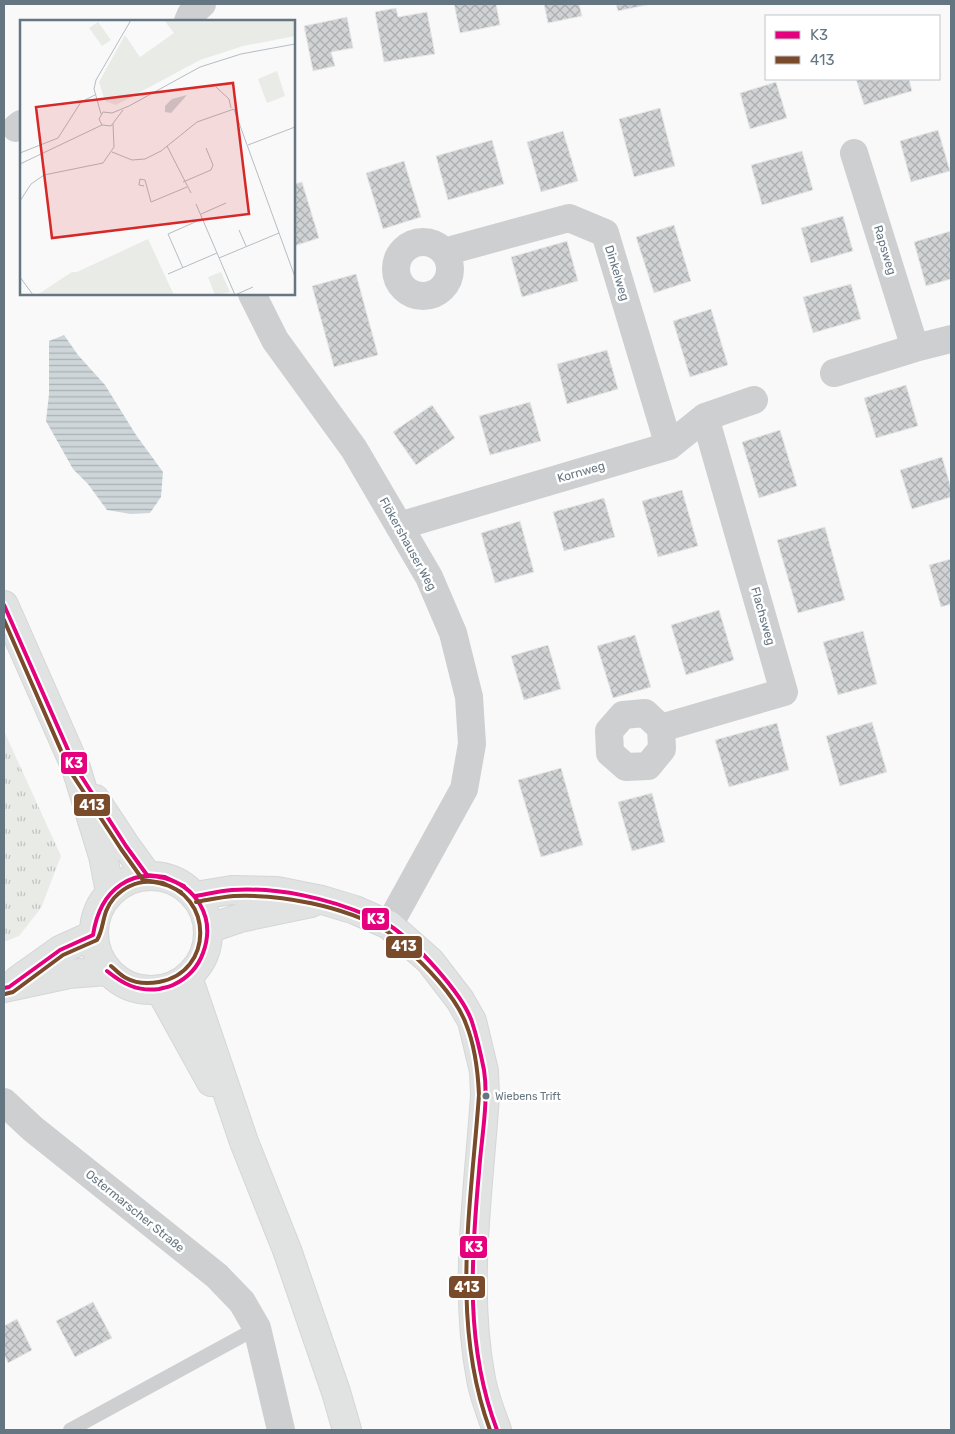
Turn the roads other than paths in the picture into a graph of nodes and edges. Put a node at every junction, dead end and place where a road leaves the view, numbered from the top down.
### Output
1 (202, 4) edge
2 (188, 20) edge
3 (854, 153) dead end
4 (444, 252) dead end
5 (252, 295) edge
6 (951, 339) edge
7 (915, 348) junction
8 (834, 373) dead end
9 (754, 400) dead end
10 (705, 417) junction
11 (669, 446) junction
12 (399, 526) junction
13 (4, 605) edge
14 (661, 728) dead end
15 (76, 768) junction
16 (147, 875) junction
17 (110, 892) junction
18 (195, 896) junction
19 (322, 900) junction
20 (388, 926) junction
21 (208, 929) junction
22 (93, 936) junction
23 (107, 971) junction
24 (188, 976) junction
25 (6, 988) edge
26 (160, 990) junction
27 (4, 1102) edge
28 (244, 1142) junction
29 (257, 1328) junction
30 (70, 1430) edge
31 (281, 1430) edge
32 (347, 1430) edge
33 (496, 1430) edge

1 - 2 street
3 - 7 street, Rapsweg
4 - 11 street, Dinkelweg
5 - 12 street, Flökershauser Weg
6 - 7 street
7 - 8 street
9 - 10 street, Kornweg
10 - 11 street, Kornweg
10 - 14 street, Flachsweg
11 - 12 street, Kornweg
12 - 20 street, Flökershauser Weg
13 - 15 main road
15 - 16 main road
15 - 17 main road
16 - 17 main road
16 - 18 main road
17 - 22 main road
18 - 19 main road
18 - 21 main road
19 - 20 main road
19 - 21 main road
20 - 33 main road
21 - 24 main road
22 - 23 main road
22 - 25 main road
23 - 25 main road
23 - 26 main road
24 - 26 main road
24 - 28 main road
26 - 28 main road
27 - 29 street, Ostermarscher Straße
28 - 32 main road
29 - 30 lane
29 - 31 street

